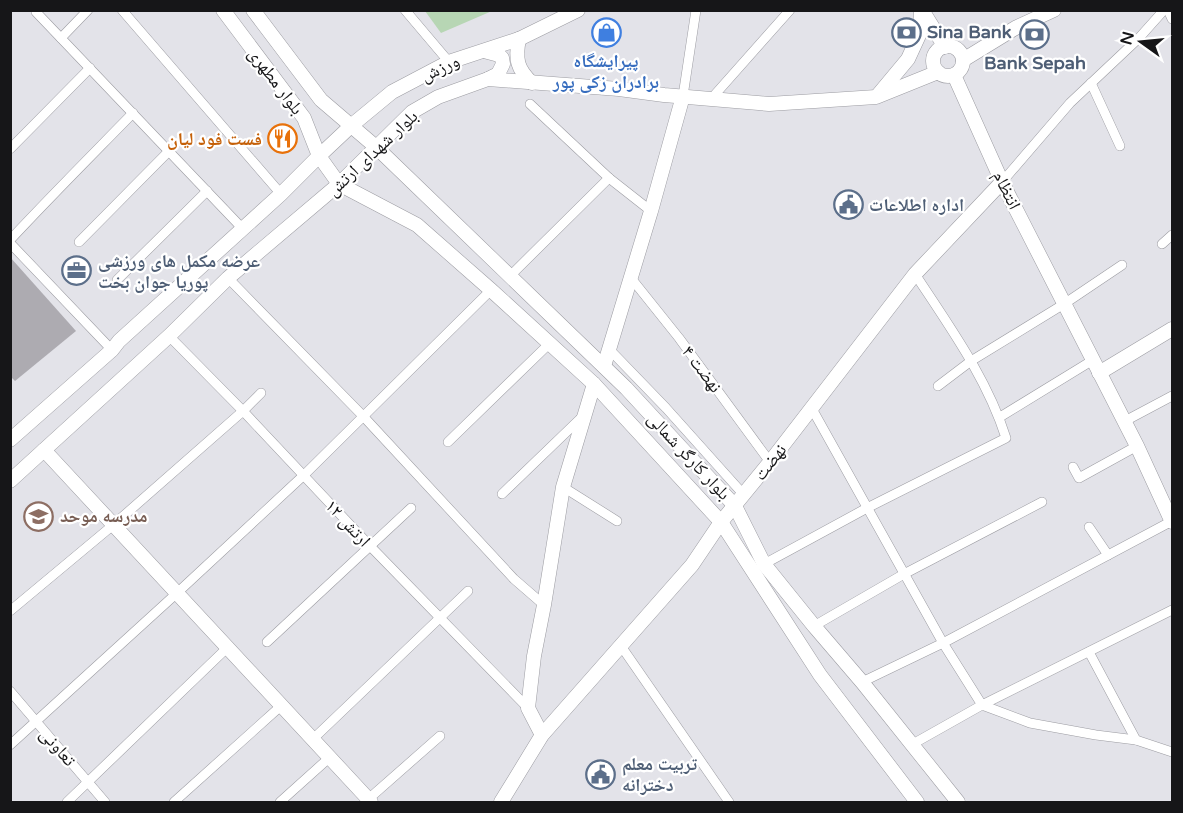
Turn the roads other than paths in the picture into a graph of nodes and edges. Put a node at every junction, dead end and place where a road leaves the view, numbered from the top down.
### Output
1 (88, 10) edge
2 (122, 10) edge
3 (223, 10) edge
4 (254, 10) edge
5 (405, 10) edge
6 (578, 10) edge
7 (696, 10) edge
8 (790, 10) edge
9 (921, 10) edge
10 (1166, 10) edge
11 (1050, 11) edge
12 (36, 12) edge
13 (1173, 19) edge
14 (61, 38) junction
15 (519, 39) junction
16 (945, 47) junction
17 (484, 51) junction
18 (963, 60) junction
19 (449, 62) junction
20 (90, 68) junction
21 (938, 72) junction
22 (954, 75) junction
23 (488, 79) junction
24 (532, 83) junction
25 (1090, 83) junction
26 (683, 96) junction
27 (876, 97) junction
28 (711, 99) junction
29 (530, 104) dead end
30 (133, 113) junction
31 (352, 125) junction
32 (1120, 146) dead end
33 (376, 147) junction
34 (10, 149) edge
35 (169, 151) junction
36 (319, 156) junction
37 (609, 178) junction
38 (1002, 183) junction
39 (339, 184) junction
40 (207, 191) junction
41 (282, 194) junction
42 (651, 211) junction
43 (242, 228) junction
44 (1173, 235) edge
45 (10, 242) edge
46 (79, 242) dead end
47 (1162, 244) dead end
48 (1122, 265) dead end
49 (915, 274) junction
50 (510, 276) junction
51 (228, 278) junction
52 (631, 278) junction
53 (117, 280) dead end
54 (492, 290) junction
55 (1064, 304) junction
56 (1173, 328) edge
57 (169, 336) junction
58 (550, 343) junction
59 (609, 349) junction
60 (112, 350) junction
61 (1093, 360) junction
62 (971, 361) junction
63 (604, 366) junction
64 (1099, 373) junction
65 (594, 384) junction
66 (938, 386) dead end
67 (261, 393) dead end
68 (1173, 396) edge
69 (811, 407) junction
70 (243, 411) junction
71 (585, 414) junction
72 (363, 416) junction
73 (1000, 417) junction
74 (1125, 421) junction
75 (10, 440) edge
76 (448, 442) dead end
77 (1137, 446) junction
78 (44, 450) junction
79 (770, 462) junction
80 (1073, 467) dead end
81 (304, 475) junction
82 (10, 481) edge
83 (563, 487) junction
84 (502, 494) dead end
85 (740, 501) junction
86 (1042, 502) dead end
87 (411, 508) dead end
88 (867, 508) junction
89 (618, 521) dead end
90 (721, 522) junction
91 (1172, 522) edge
92 (112, 526) junction
93 (1089, 527) dead end
94 (370, 546) junction
95 (1108, 555) junction
96 (764, 564) junction
97 (904, 574) junction
98 (468, 591) dead end
99 (177, 593) junction
100 (544, 605) junction
101 (1173, 610) edge
102 (10, 612) edge
103 (441, 618) junction
104 (814, 626) junction
105 (267, 642) dead end
106 (943, 643) junction
107 (621, 646) junction
108 (228, 647) junction
109 (1089, 652) junction
110 (862, 682) junction
111 (10, 692) edge
112 (282, 705) junction
113 (982, 705) junction
114 (528, 708) junction
115 (36, 722) junction
116 (542, 735) junction
117 (440, 736) dead end
118 (313, 739) junction
119 (1136, 740) junction
120 (10, 745) edge
121 (911, 745) junction
122 (1173, 752) edge
123 (329, 758) junction
124 (88, 782) junction
125 (67, 802) edge
126 (105, 802) edge
127 (174, 802) edge
128 (280, 802) edge
129 (368, 802) edge
130 (501, 802) edge
131 (729, 802) edge
132 (917, 802) edge
133 (958, 802) edge

1 - 14 street
2 - 41 street
3 - 36 main road, بلوار مطهری
4 - 31 main road, بلوار مطهری
5 - 19 street
6 - 15 main road, ورزش
7 - 26 street
8 - 28 street
9 - 16 main road
9 - 27 main road
10 - 13 street
10 - 25 street
11 - 18 main road
12 - 14 street
14 - 20 street
15 - 17 main road, ورزش
15 - 24 main road
16 - 18 main road
16 - 21 main road
17 - 19 main road, ورزش
17 - 23 main road
18 - 22 main road
19 - 31 main road, ورزش
20 - 30 street
20 - 34 street
21 - 22 main road
21 - 27 main road, بلوار شهدای ارتش
22 - 38 main road, انتظام
23 - 24 main road, بلوار شهدای ارتش
23 - 33 main road, بلوار شهدای ارتش
24 - 26 main road, بلوار شهدای ارتش
25 - 32 street
25 - 38 street
26 - 28 main road, بلوار شهدای ارتش
26 - 42 main road
27 - 28 main road, بلوار شهدای ارتش
29 - 37 street
30 - 35 street
30 - 45 street
31 - 33 main road, بلوار مطهری
31 - 36 main road, ورزش
33 - 39 main road, بلوار شهدای ارتش
33 - 50 main road, بلوار کارگر شمالی
35 - 40 street
35 - 46 street
36 - 39 main road, بلوار مطهری
36 - 41 main road, بلوار شهدای ارتش
37 - 42 street
37 - 50 street
38 - 49 main road, نهضت
38 - 55 main road, انتظام
39 - 51 main road, بلوار شهدای ارتش
39 - 54 main road, بلوار کارگر شمالی
40 - 43 street
40 - 53 street
41 - 43 main road, بلوار شهدای ارتش
42 - 52 main road
43 - 60 main road, بلوار شهدای ارتش
44 - 47 street
45 - 60 street
48 - 55 street
49 - 62 street
49 - 69 main road, نهضت
50 - 63 main road, بلوار کارگر شمالی
51 - 57 main road, بلوار شهدای ارتش
51 - 72 street
52 - 59 main road
52 - 79 street, نهضت ۴
54 - 58 main road, بلوار کارگر شمالی
54 - 72 street
55 - 61 main road, انتظام
55 - 62 street
56 - 64 main road
57 - 70 street, ارتش ۱۲
57 - 78 main road, بلوار شهدای ارتش
58 - 65 main road, بلوار کارگر شمالی
58 - 76 street
59 - 63 main road
59 - 85 street
60 - 75 main road, بلوار شهدای ارتش
61 - 64 main road, انتظام
61 - 73 street
62 - 66 street
62 - 73 street
63 - 85 main road, بلوار کارگر شمالی
64 - 74 main road, انتظام
65 - 71 main road
65 - 90 main road, بلوار کارگر شمالی
67 - 70 street
68 - 74 street
69 - 79 main road, نهضت
69 - 88 street
70 - 81 street, ارتش ۱۲
70 - 92 street
71 - 83 main road
71 - 84 street
72 - 81 street
72 - 100 street
73 - 88 street
74 - 77 main road, انتظام
77 - 80 street
77 - 91 main road, انتظام
78 - 82 main road, بلوار شهدای ارتش
78 - 92 main road
79 - 85 main road, نهضت
81 - 94 street, ارتش ۱۲
81 - 99 street
83 - 89 street
83 - 100 main road
85 - 90 main road, نهضت
85 - 96 main road, بلوار کارگر شمالی
86 - 97 street
87 - 94 street
88 - 96 street
88 - 97 street
90 - 107 main road, نهضت
90 - 132 main road, بلوار کارگر شمالی
91 - 95 street
92 - 99 main road
92 - 102 street
93 - 95 street
94 - 103 street, ارتش ۱۲
94 - 105 street
95 - 106 street
96 - 104 main road, بلوار کارگر شمالی
97 - 104 street
97 - 106 street
98 - 103 street
99 - 108 main road
99 - 115 street
100 - 114 main road
101 - 109 street
103 - 114 street, ارتش ۱۲
103 - 118 street
104 - 110 main road, بلوار کارگر شمالی
106 - 110 street
106 - 113 street
107 - 116 main road, نهضت
107 - 131 street
108 - 112 main road
108 - 124 street
109 - 113 street
109 - 119 street
110 - 121 main road, بلوار کارگر شمالی
111 - 115 street, تعاونی
112 - 118 main road
112 - 127 street
113 - 119 street
113 - 121 street
114 - 116 main road
115 - 120 street
115 - 124 street, تعاونی
116 - 130 main road, نهضت
117 - 129 street
118 - 123 main road
119 - 122 street
121 - 133 main road, بلوار کارگر شمالی
123 - 128 street
123 - 129 main road
124 - 125 street
124 - 126 street, تعاونی

